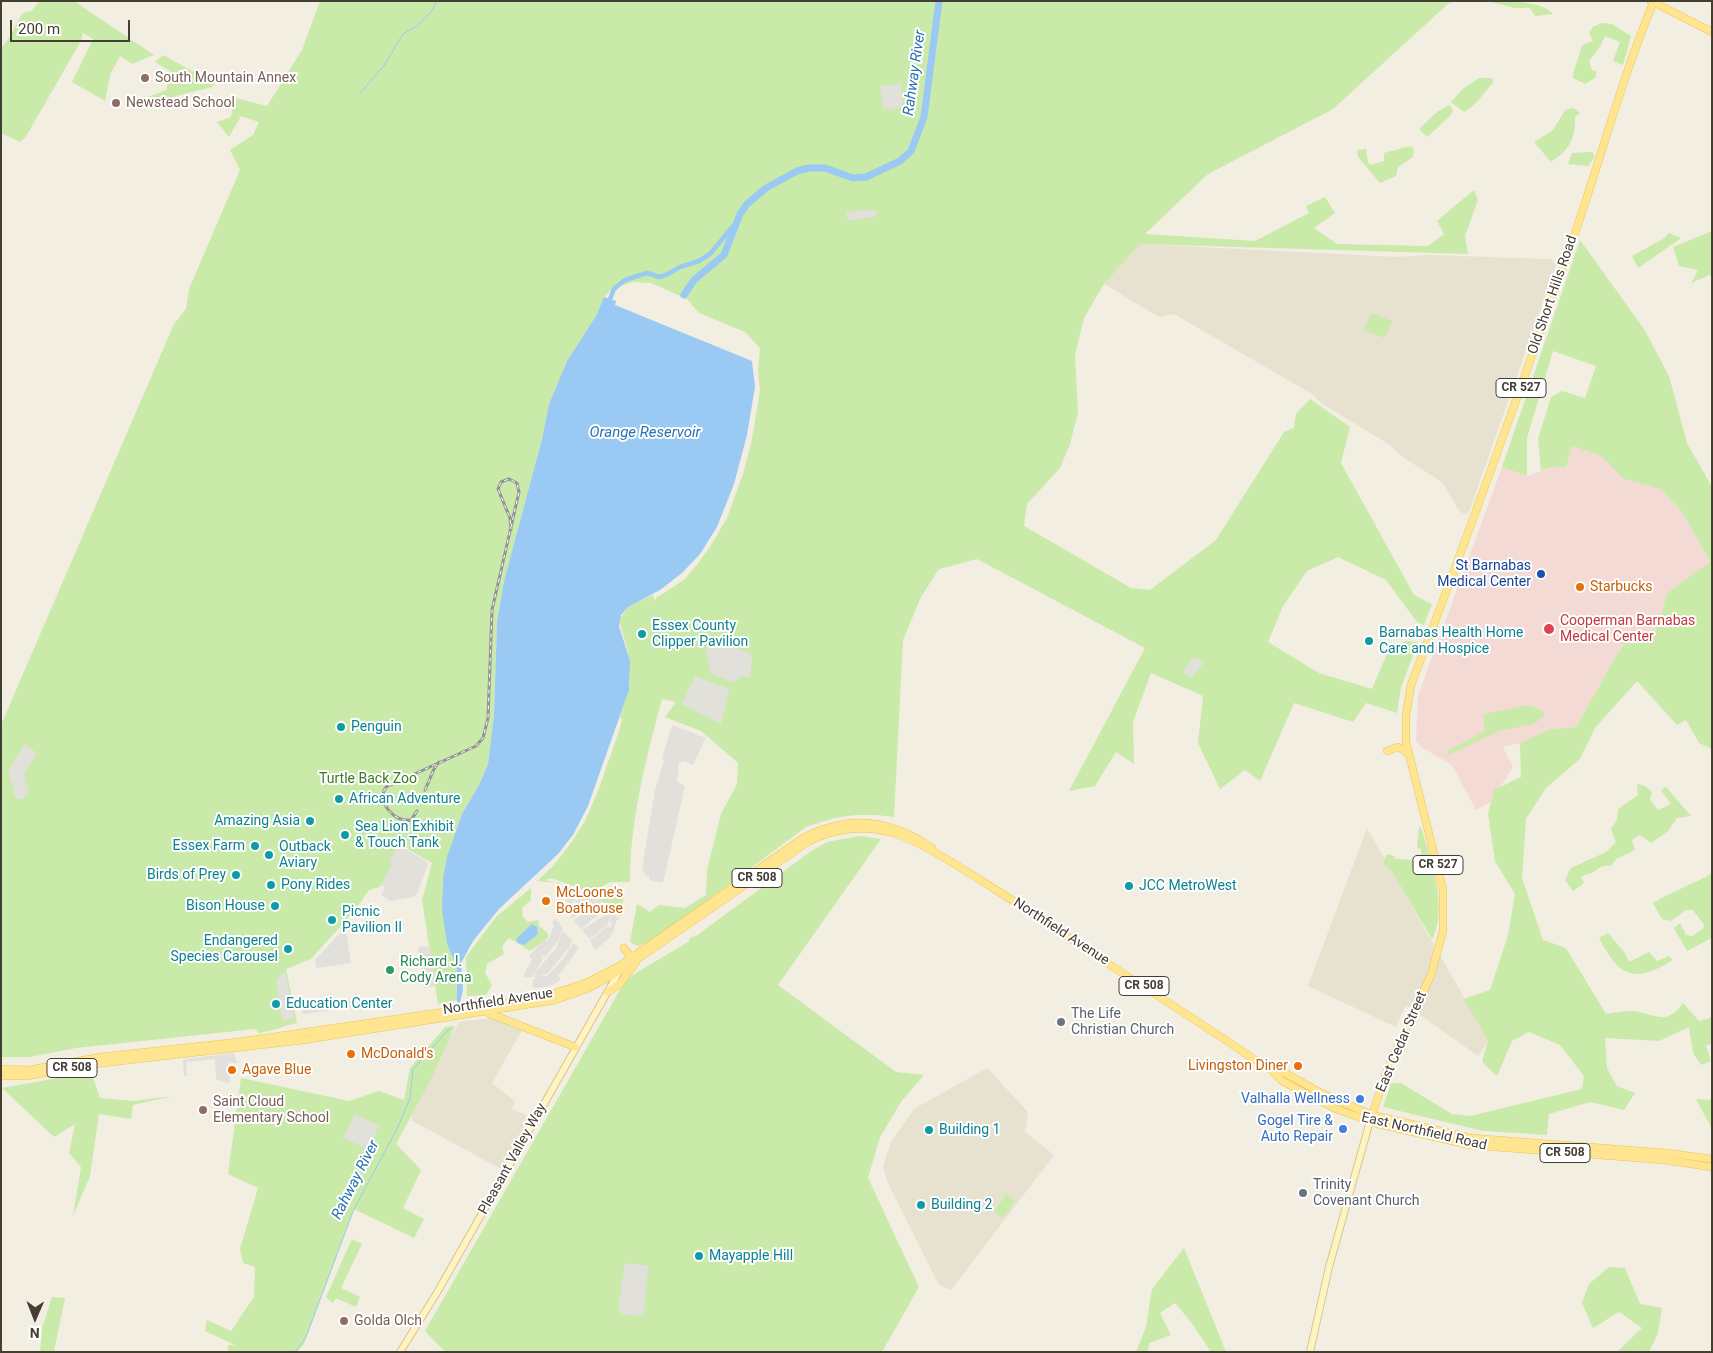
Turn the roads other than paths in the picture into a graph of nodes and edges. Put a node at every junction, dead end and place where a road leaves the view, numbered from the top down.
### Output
1 (1653, 2) edge
2 (1712, 32) edge
3 (1405, 730) joint
4 (1387, 751) dead end
5 (1408, 753) junction
6 (624, 948) dead end
7 (636, 958) junction
8 (620, 968) junction
9 (608, 992) junction
10 (498, 1007) junction
11 (486, 1012) junction
12 (575, 1046) junction
13 (1255, 1060) joint
14 (1269, 1068) junction
15 (1, 1069) edge
16 (1, 1076) edge
17 (1282, 1081) junction
18 (1310, 1088) junction
19 (1371, 1118) junction
20 (1665, 1157) junction
21 (1712, 1159) edge
22 (1712, 1167) edge
23 (400, 1352) edge
24 (1310, 1352) edge

1 - 2 main road
1 - 3 main road, Old Short Hills Road / CR 527
3 - 5 main road, East Cedar Street / CR 527
4 - 5 main road
5 - 19 main road, East Cedar Street / CR 527
6 - 7 main road
7 - 8 main road, Northfield Avenue / CR 508
7 - 9 main road
7 - 13 main road, Northfield Avenue / CR 508
8 - 9 main road, Pleasant Valley Way
8 - 10 main road, Northfield Avenue / CR 508
9 - 12 main road, Pleasant Valley Way
10 - 11 main road, Northfield Avenue / CR 508
10 - 15 main road, Northfield Avenue / CR 508
11 - 12 main road
11 - 16 main road, Northfield Avenue / CR 508
12 - 23 main road, Pleasant Valley Way
13 - 14 main road, East Northfield Road / CR 508
14 - 17 main road, East Northfield Road / CR 508
14 - 18 main road, East Northfield Road / CR 508
17 - 18 main road
17 - 19 main road, East Northfield Road / CR 508
18 - 19 main road, East Northfield Road / CR 508
19 - 20 main road, East Northfield Road / CR 508
19 - 24 main road, East Cedar Street / CR 527
20 - 21 main road, East Northfield Road / CR 508
20 - 22 main road, East Northfield Road / CR 508

